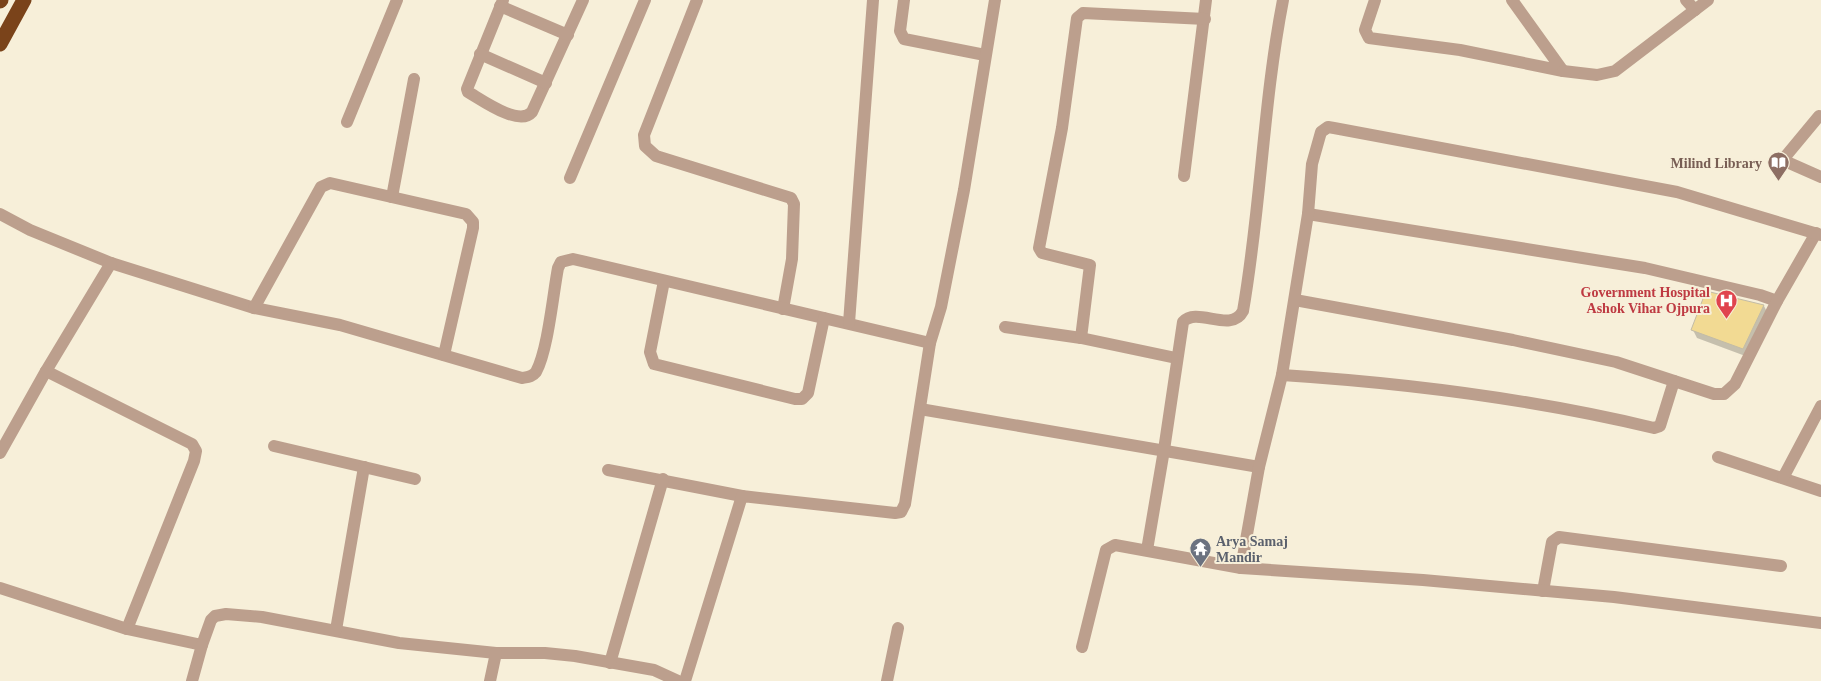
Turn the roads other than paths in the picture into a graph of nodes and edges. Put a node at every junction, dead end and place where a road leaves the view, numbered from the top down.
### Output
1 (24, 0) edge
2 (397, 0) edge
3 (583, 0) edge
4 (645, 0) edge
5 (697, 0) edge
6 (873, 0) edge
7 (904, 0) edge
8 (995, 0) edge
9 (1206, 0) edge
10 (1283, 0) edge
11 (1374, 0) edge
12 (1512, 0) edge
13 (1708, 0) edge
14 (502, 3) edge
15 (1691, 5) edge
16 (1205, 19) junction
17 (568, 36) junction
18 (0, 44) edge
19 (480, 54) junction
20 (984, 55) junction
21 (1564, 71) junction
22 (414, 79) dead end
23 (546, 82) junction
24 (1819, 116) dead end
25 (347, 122) dead end
26 (1184, 176) dead end
27 (1821, 177) edge
28 (570, 178) dead end
29 (392, 197) junction
30 (0, 214) edge
31 (1308, 214) junction
32 (1818, 234) edge
33 (111, 263) junction
34 (664, 282) junction
35 (1295, 300) junction
36 (1777, 302) junction
37 (254, 308) junction
38 (783, 309) junction
39 (824, 318) junction
40 (849, 323) junction
41 (1005, 327) dead end
42 (1081, 338) junction
43 (930, 343) junction
44 (444, 355) junction
45 (1176, 358) junction
46 (46, 371) junction
47 (1282, 375) junction
48 (1674, 381) junction
49 (1821, 406) edge
50 (920, 409) junction
51 (274, 446) dead end
52 (1164, 450) junction
53 (0, 453) edge
54 (1718, 457) dead end
55 (364, 467) junction
56 (1259, 467) junction
57 (608, 470) dead end
58 (415, 478) dead end
59 (1783, 478) junction
60 (663, 479) junction
61 (1821, 492) edge
62 (742, 496) junction
63 (1147, 550) junction
64 (1781, 566) dead end
65 (1241, 568) junction
66 (0, 588) edge
67 (1543, 591) junction
68 (1821, 623) edge
69 (898, 628) dead end
70 (127, 629) junction
71 (336, 630) junction
72 (202, 645) junction
73 (1082, 647) dead end
74 (496, 653) junction
75 (610, 663) junction
76 (192, 681) edge
77 (490, 681) edge
78 (678, 681) edge
79 (685, 681) edge
80 (887, 681) edge

1 - 18 highway
2 - 25 street
3 - 17 street
4 - 28 street
5 - 38 street
6 - 40 street
7 - 20 street
8 - 20 street
9 - 16 street
10 - 45 street
11 - 21 street
12 - 21 street
13 - 15 street
14 - 17 street
14 - 19 street
15 - 21 street
16 - 26 street
16 - 42 street
17 - 23 street
19 - 23 street
19 - 23 street
20 - 43 street
22 - 29 street
24 - 27 street
29 - 37 street
29 - 44 street
30 - 33 street
31 - 32 street
31 - 35 street
31 - 36 street
32 - 36 street
33 - 37 street
33 - 46 street
34 - 38 street
34 - 39 street
34 - 44 street
35 - 47 street
35 - 48 street
36 - 48 street
37 - 44 street
38 - 39 street
39 - 40 street
40 - 43 street
41 - 42 street
42 - 45 street
43 - 50 street
45 - 52 street
46 - 53 street
46 - 70 street
47 - 48 street
47 - 56 street
49 - 59 street
50 - 52 street
50 - 62 street
51 - 55 street
52 - 56 street
52 - 63 street
54 - 59 street
55 - 58 street
55 - 71 street
56 - 65 street
57 - 60 street
59 - 61 street
60 - 62 street
60 - 75 street
62 - 79 street
63 - 65 street
63 - 73 street
64 - 67 street
65 - 67 street
66 - 70 street
67 - 68 street
69 - 80 street
70 - 72 street
71 - 72 street
71 - 74 street
72 - 76 street
74 - 75 street
74 - 77 street
75 - 78 street

